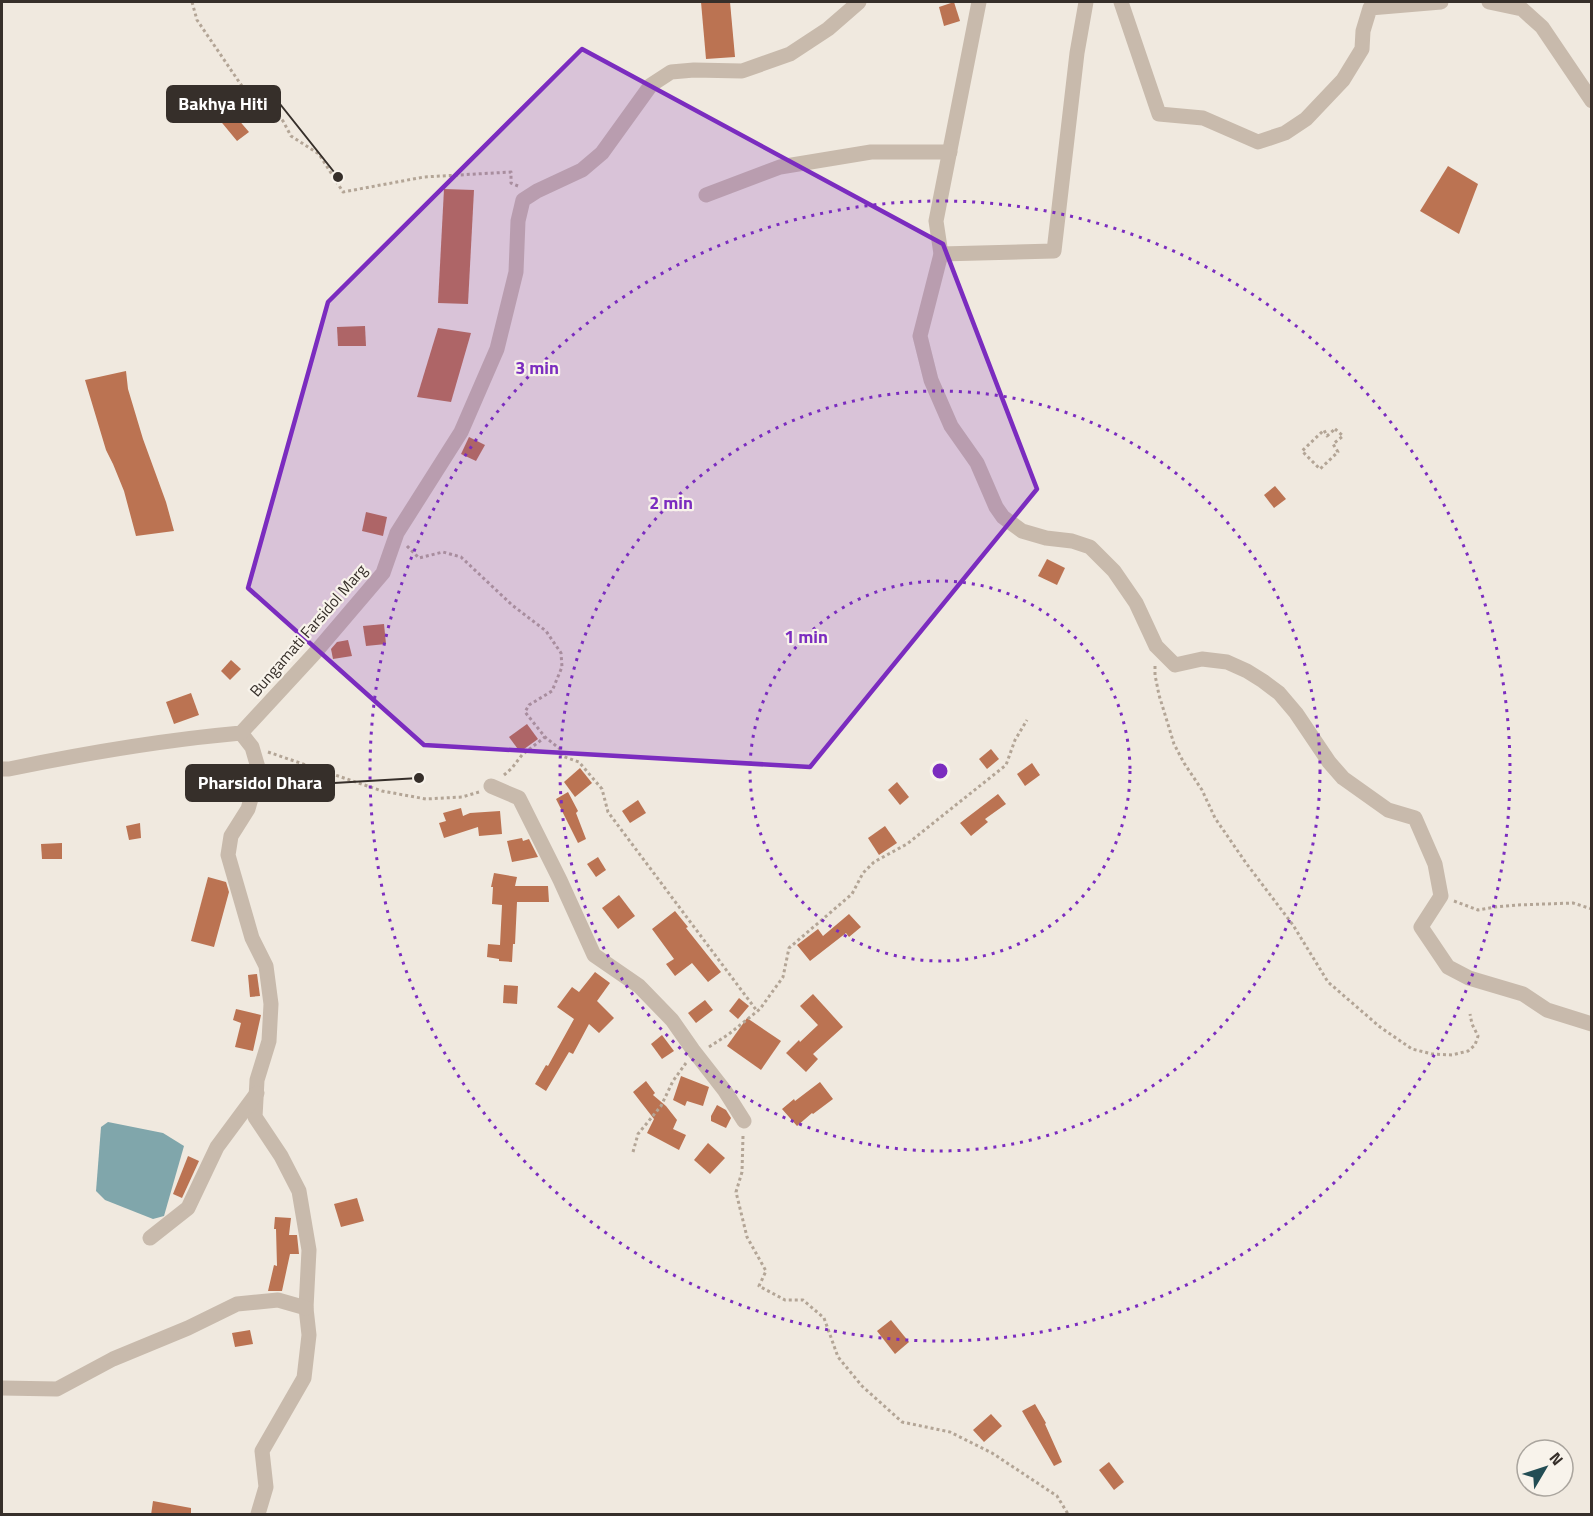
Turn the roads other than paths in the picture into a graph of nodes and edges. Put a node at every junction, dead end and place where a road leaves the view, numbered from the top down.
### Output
1 (859, 2) edge
2 (979, 2) edge
3 (1086, 2) edge
4 (1121, 2) edge
5 (1441, 2) edge
6 (1489, 2) edge
7 (1592, 101) edge
8 (950, 152) junction
9 (706, 195) dead end
10 (941, 254) junction
11 (241, 733) junction
12 (2, 769) edge
13 (490, 786) road end
14 (1592, 1024) edge
15 (257, 1093) junction
16 (744, 1121) road end
17 (150, 1238) dead end
18 (306, 1308) junction
19 (2, 1388) edge
20 (258, 1515) edge

1 - 11 street, Bungamati Farsidol Marg
2 - 8 street
3 - 10 street
4 - 5 street
6 - 7 street
8 - 9 street
8 - 10 street
10 - 14 street
11 - 12 street
11 - 15 street
13 - 16 street
15 - 17 street
15 - 18 street
18 - 19 street
18 - 20 street

